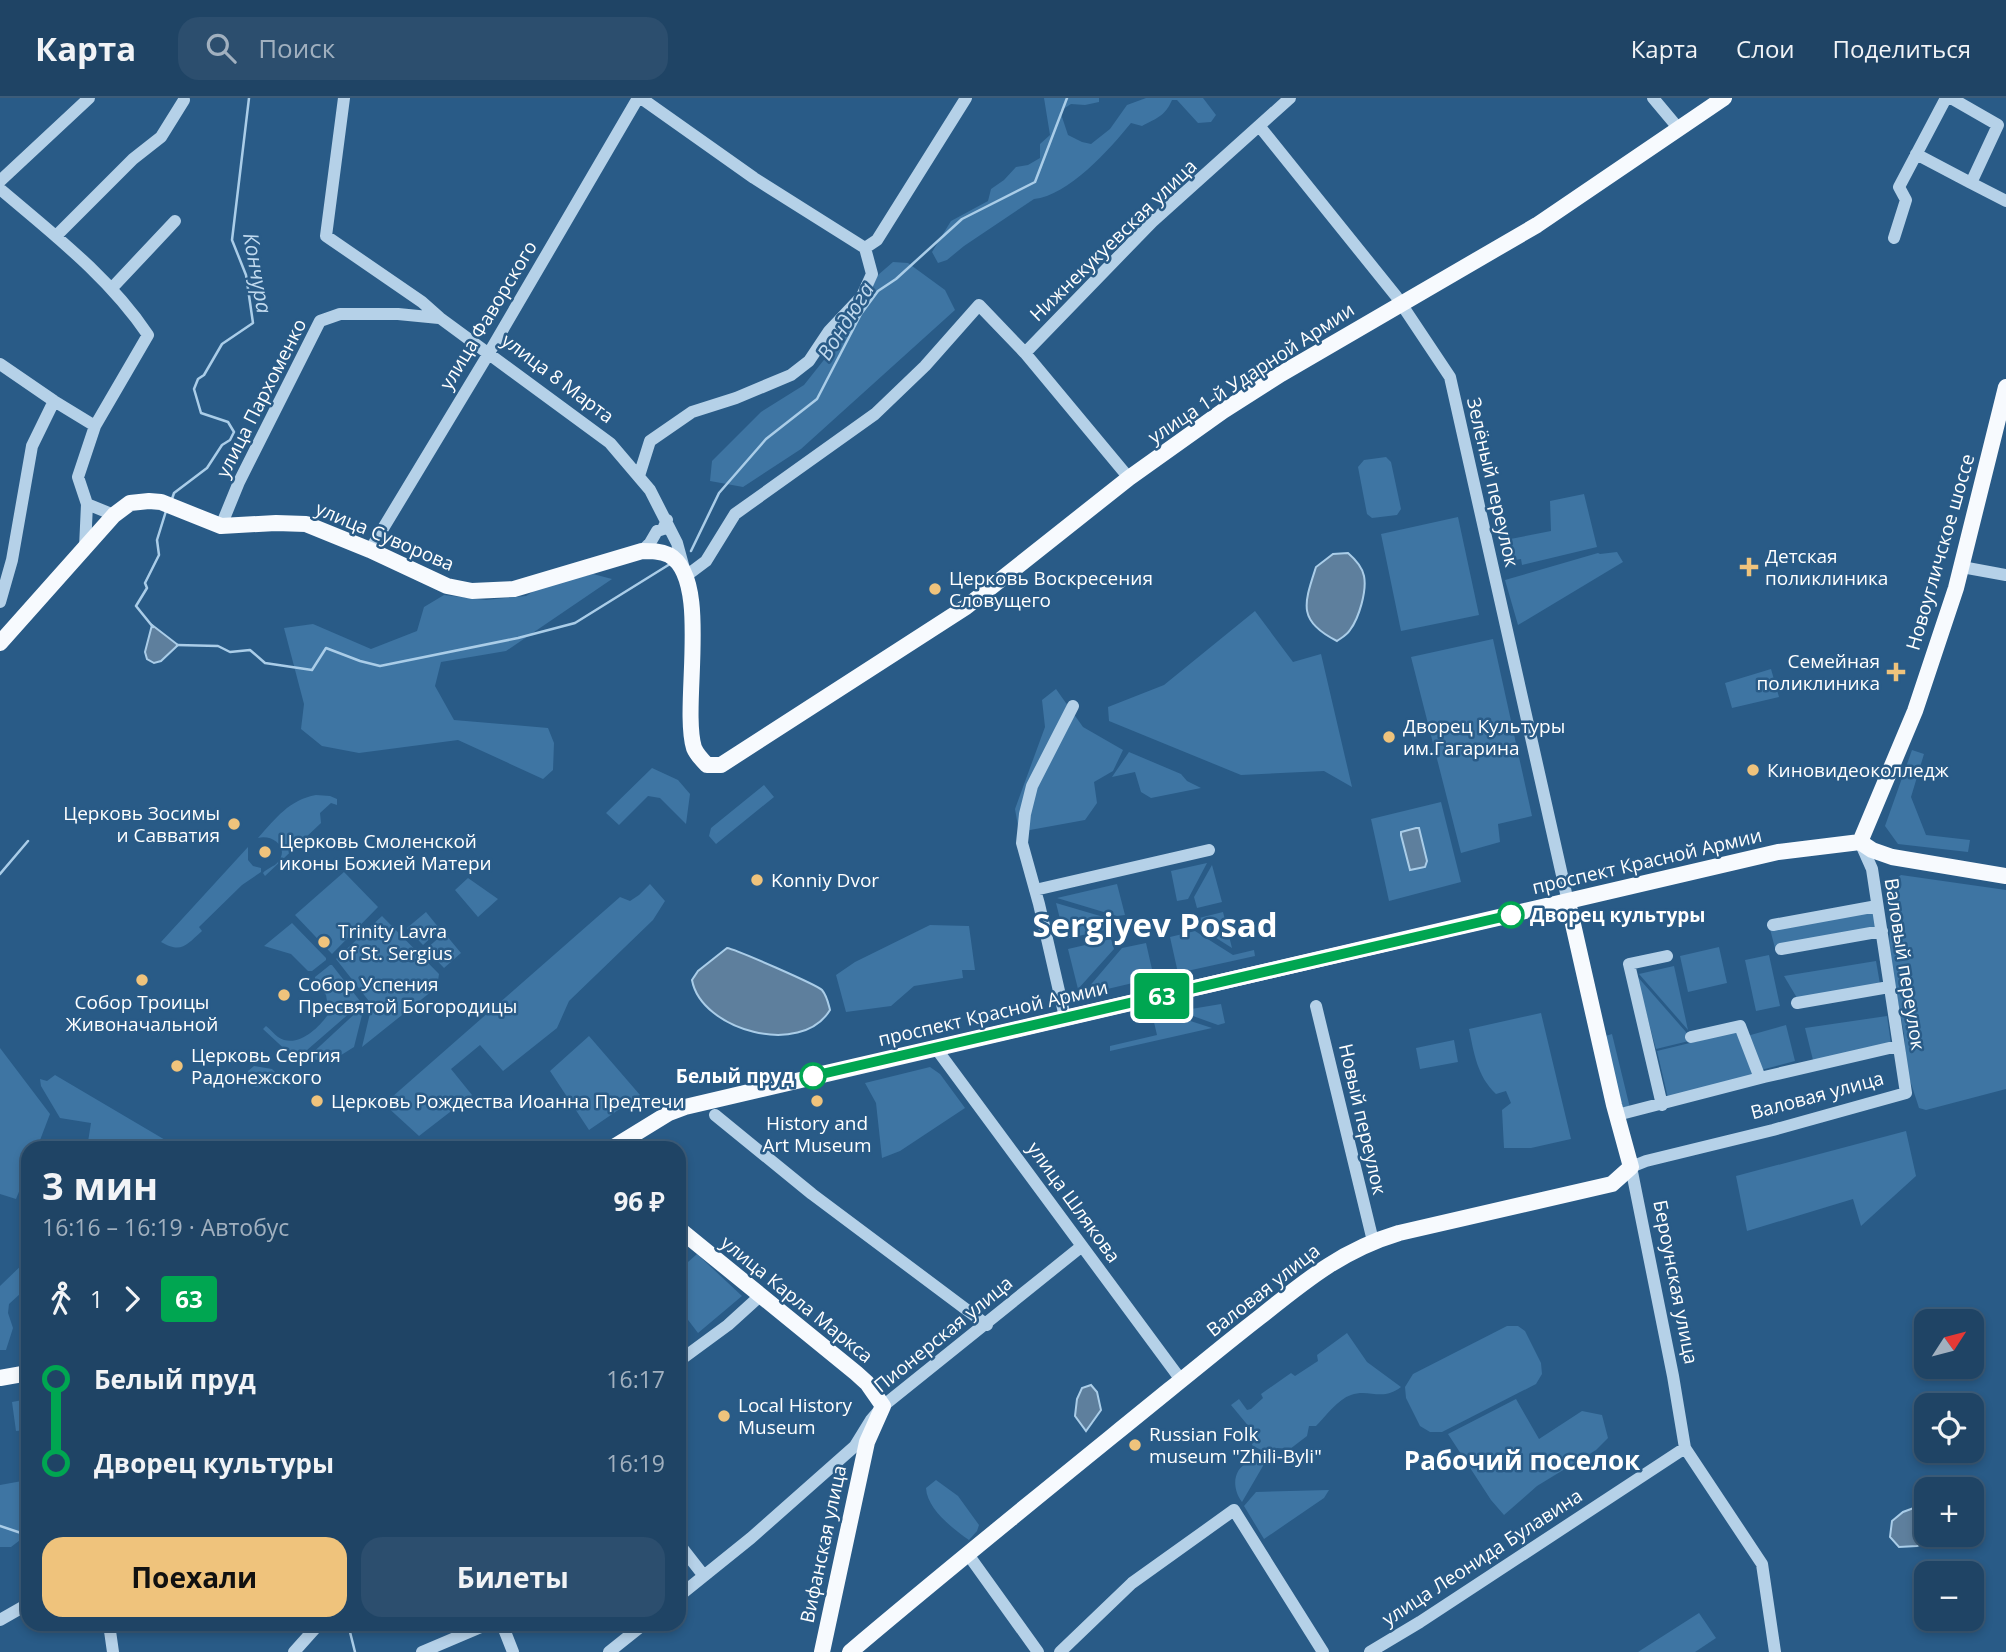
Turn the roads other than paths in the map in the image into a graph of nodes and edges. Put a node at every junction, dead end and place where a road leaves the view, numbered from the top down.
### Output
1 (89, 98) edge
2 (344, 98) edge
3 (639, 98) edge
4 (966, 98) edge
5 (1290, 98) edge
6 (1653, 98) edge
7 (1724, 98) edge
8 (1949, 98) edge
9 (184, 100) dead end
10 (1260, 127) junction
11 (1679, 129) junction
12 (1916, 154) junction
13 (0, 181) edge
14 (1971, 183) junction
15 (0, 190) edge
16 (2006, 201) edge
17 (176, 220) dead end
18 (56, 236) junction
19 (1894, 238) dead end
20 (865, 248) junction
21 (112, 288) junction
22 (1401, 303) junction
23 (440, 318) junction
24 (489, 353) junction
25 (1025, 353) junction
26 (0, 364) edge
27 (2006, 387) edge
28 (54, 401) junction
29 (95, 426) junction
30 (639, 476) junction
31 (1129, 478) junction
32 (87, 504) junction
33 (114, 515) junction
34 (667, 520) junction
35 (221, 526) junction
36 (85, 548) junction
37 (370, 550) junction
38 (642, 551) junction
39 (1962, 567) junction
40 (2006, 575) edge
41 (687, 576) junction
42 (0, 602) edge
43 (0, 643) edge
44 (1073, 706) dead end
45 (707, 765) joint
46 (1860, 842) junction
47 (1209, 850) dead end
48 (2006, 876) edge
49 (1035, 890) junction
50 (1568, 902) junction
51 (1877, 906) junction
52 (1773, 925) dead end
53 (1882, 931) junction
54 (1780, 949) dead end
55 (1667, 956) dead end
56 (1889, 986) junction
57 (1797, 1003) dead end
58 (1316, 1006) dead end
59 (1065, 1017) junction
60 (1691, 1037) dead end
61 (1898, 1046) junction
62 (935, 1047) junction
63 (1760, 1078) junction
64 (1906, 1093) joint
65 (1662, 1105) junction
66 (715, 1115) dead end
67 (1617, 1115) junction
68 (623, 1141) edge
69 (1632, 1167) junction
70 (686, 1235) edge
71 (1373, 1241) junction
72 (1082, 1246) junction
73 (761, 1295) junction
74 (987, 1325) junction
75 (686, 1356) edge
76 (21, 1374) edge
77 (0, 1378) edge
78 (1181, 1380) junction
79 (883, 1406) junction
80 (1685, 1448) junction
81 (686, 1553) edge
82 (967, 1553) junction
83 (704, 1576) junction
84 (686, 1590) edge
85 (21, 1608) edge
86 (0, 1620) edge
87 (110, 1631) edge
88 (313, 1631) edge
89 (472, 1631) edge
90 (505, 1631) edge
91 (635, 1631) edge
92 (113, 1652) edge
93 (294, 1652) edge
94 (422, 1652) edge
95 (513, 1652) edge
96 (609, 1652) edge
97 (821, 1652) edge
98 (850, 1652) edge
99 (1038, 1652) edge
100 (1060, 1652) edge
101 (1323, 1652) edge
102 (1370, 1652) edge
103 (1775, 1652) edge

1 - 13 street
2 - 23 street, улица 8 Марта
3 - 20 street
3 - 24 street, улица Фаворского
4 - 20 street
5 - 10 street, Нижнекукуевская улица
6 - 11 street
7 - 11 main road, улица 1-й Ударной Армии
8 - 12 street
8 - 14 street
9 - 18 street
10 - 22 street, Зелёный переулок
10 - 25 street, Нижнекукуевская улица
11 - 22 main road, улица 1-й Ударной Армии
12 - 14 street
12 - 19 street
14 - 16 street
15 - 18 street
17 - 21 street
18 - 21 street
20 - 30 street
21 - 29 street
22 - 31 main road, улица 1-й Ударной Армии
22 - 50 street, Зелёный переулок
23 - 24 street, улица 8 Марта
23 - 35 street, улица Пархоменко
24 - 30 street, улица 8 Марта
24 - 37 street, улица Фаворского
25 - 31 street
25 - 41 street
26 - 28 street
27 - 39 main road, Новоугличское шоссе
28 - 29 street
28 - 42 street
29 - 32 street
30 - 34 street, улица 8 Марта
31 - 45 main road, улица 1-й Ударной Армии
32 - 33 street
32 - 36 street
33 - 35 main road, улица Суворова
33 - 36 main road
34 - 38 street
34 - 41 street, улица 8 Марта
35 - 37 main road, улица Суворова
36 - 43 main road
37 - 38 main road, улица Суворова
38 - 41 main road
39 - 40 street
39 - 46 main road, Новоугличское шоссе
41 - 45 main road, улица 8 Марта
44 - 49 street
46 - 48 main road
46 - 50 main road, проспект Красной Армии
46 - 51 street, Валовый переулок
47 - 49 street
49 - 59 street
50 - 59 main road, проспект Красной Армии
50 - 67 main road, Бероунская улица
51 - 52 street
51 - 53 street, Валовый переулок
53 - 54 street
53 - 56 street, Валовый переулок
55 - 65 street
56 - 57 street
56 - 61 street, Валовый переулок
58 - 71 street, Новый переулок
59 - 62 main road, проспект Красной Армии
60 - 63 street
61 - 63 street
61 - 64 street, Валовый переулок
62 - 68 main road, проспект Красной Армии
62 - 72 street, улица Шлякова
63 - 65 street
64 - 69 street, Валовая улица
65 - 67 street
66 - 74 street
67 - 69 main road, Бероунская улица
69 - 71 main road, Валовая улица
69 - 80 street, Бероунская улица
70 - 73 main road, улица Карла Маркса
71 - 78 main road, Валовая улица
72 - 74 street, Пионерская улица
72 - 78 street, улица Шлякова
73 - 75 street
73 - 79 main road, улица Карла Маркса
74 - 79 street, Пионерская улица
76 - 77 main road
78 - 82 main road, Валовая улица
79 - 83 street, Пионерская улица
79 - 97 main road, Вифанская улица
80 - 102 street, улица Леонида Булавина
80 - 103 street, Бероунская улица
81 - 83 street
82 - 98 main road, Валовая улица
82 - 99 street
83 - 84 street, Пионерская улица
85 - 86 street
87 - 92 street
88 - 93 street
89 - 94 street
90 - 95 street
91 - 96 street
100 - 101 street

